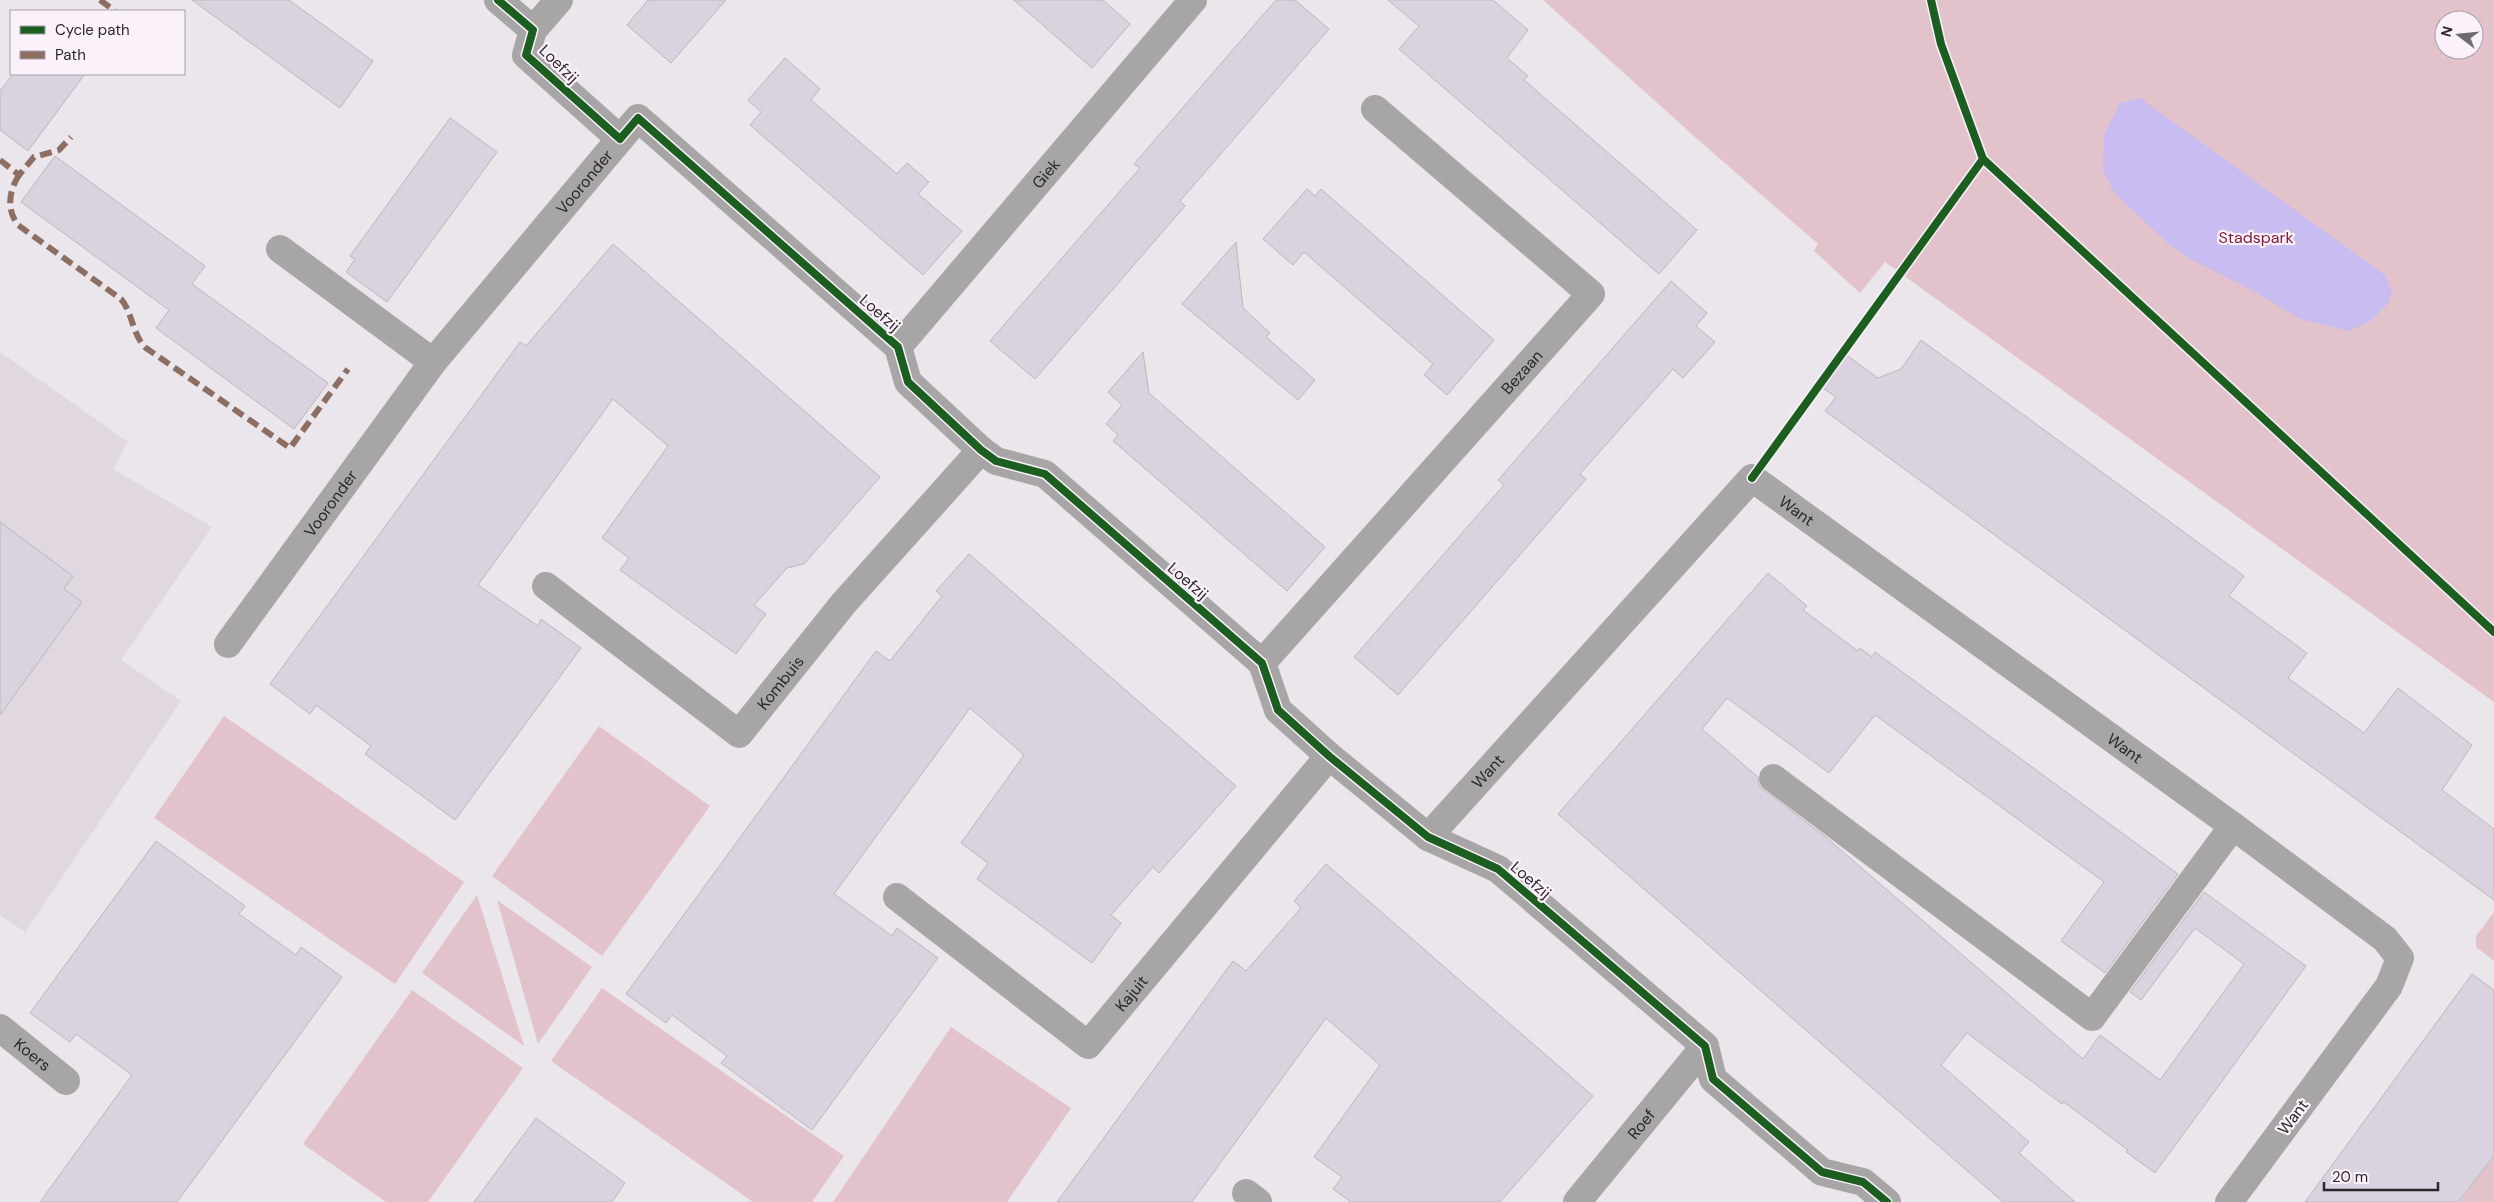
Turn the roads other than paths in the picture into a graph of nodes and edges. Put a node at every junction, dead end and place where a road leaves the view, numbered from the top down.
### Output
1 (498, 0) edge
2 (559, 0) edge
3 (1193, 0) edge
4 (533, 30) junction
5 (1375, 109) dead end
6 (620, 139) junction
7 (280, 249) dead end
8 (898, 347) junction
9 (433, 362) junction
10 (982, 450) junction
11 (546, 586) dead end
12 (228, 644) dead end
13 (1262, 663) junction
14 (1329, 756) junction
15 (1773, 778) dead end
16 (2233, 826) junction
17 (1428, 837) junction
18 (897, 897) dead end
19 (0, 1028) edge
20 (1705, 1046) junction
21 (66, 1081) dead end
22 (1577, 1202) edge
23 (1887, 1202) edge
24 (2229, 1202) edge

1 - 4 street, Loefzij
2 - 4 street
3 - 8 street, Giek
4 - 6 street, Loefzij
5 - 13 street, Bezaan
6 - 8 street, Loefzij
6 - 9 street, Vooronder
7 - 9 street
8 - 10 street, Loefzij
9 - 12 street, Vooronder
10 - 11 street, Kombuis
10 - 13 street, Loefzij
13 - 14 street, Loefzij
14 - 17 street, Loefzij
14 - 18 street, Kajuit
15 - 16 street
16 - 17 street, Want
16 - 24 street, Want
17 - 20 street, Loefzij
19 - 21 street, Koers
20 - 22 street, Roef
20 - 23 street

